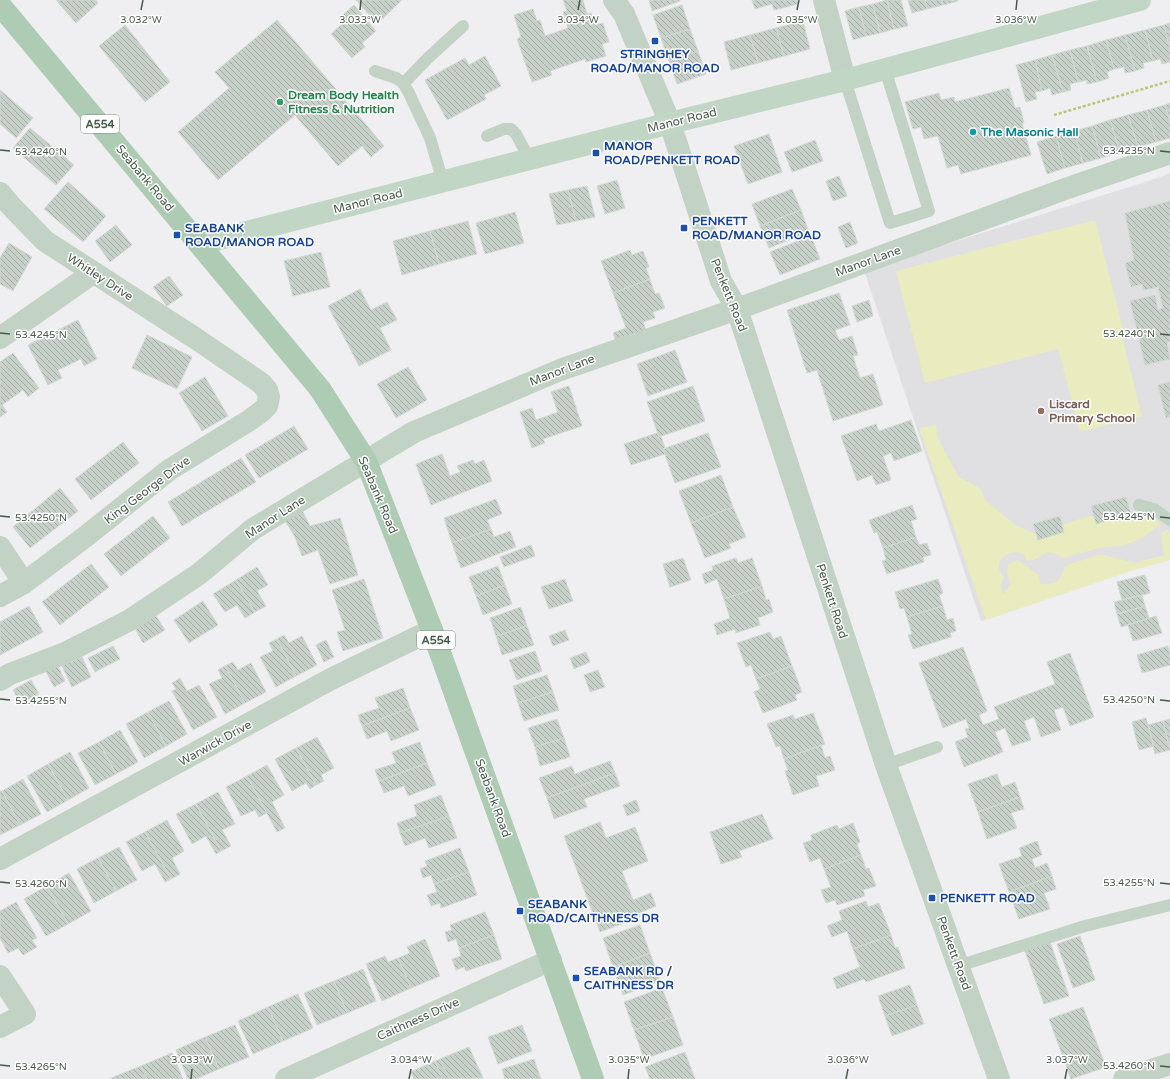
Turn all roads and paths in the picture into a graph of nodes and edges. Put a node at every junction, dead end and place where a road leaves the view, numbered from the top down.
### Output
1 (614, 0) edge
2 (824, 0) edge
3 (1140, 0) edge
4 (0, 5) edge
5 (464, 26) dead end
6 (885, 69) junction
7 (375, 71) dead end
8 (846, 80) junction
9 (1170, 81) edge
10 (403, 84) junction
11 (1054, 116) dead end
12 (670, 123) junction
13 (487, 136) dead end
14 (1170, 153) edge
15 (530, 160) junction
16 (443, 182) junction
17 (4, 205) edge
18 (200, 244) junction
19 (93, 273) junction
20 (737, 309) junction
21 (0, 338) edge
22 (195, 338) joint
23 (366, 461) junction
24 (1139, 505) dead end
25 (1170, 520) edge
26 (0, 547) edge
27 (24, 583) junction
28 (0, 596) edge
29 (432, 630) junction
30 (0, 680) edge
31 (937, 747) dead end
32 (886, 765) junction
33 (0, 859) edge
34 (1170, 905) edge
35 (551, 960) junction
36 (958, 966) junction
37 (0, 976) edge
38 (0, 1027) edge
39 (1170, 1064) edge
40 (286, 1079) edge
41 (593, 1079) edge
42 (999, 1079) edge
43 (1124, 1079) edge

1 - 12 street, Penkett Road
2 - 8 street
3 - 6 main road, Manor Road
4 - 18 main road, Seabank Road / A554
5 - 10 lane
6 - 8 main road, Manor Road
6 - 8 lane
7 - 10 lane
8 - 12 main road, Manor Road
9 - 11 path
10 - 16 lane
12 - 15 main road, Manor Road
12 - 20 street, Penkett Road
13 - 15 lane
14 - 20 street, Manor Lane
15 - 16 main road, Manor Road
16 - 18 main road, Manor Road
17 - 19 street, Whitley Drive
18 - 23 main road, Seabank Road / A554
19 - 21 street
19 - 22 street, Whitley Drive
20 - 23 street, Manor Lane
20 - 32 street, Penkett Road
22 - 27 street, King George Drive
23 - 29 main road, Seabank Road / A554
23 - 30 street, Manor Lane
24 - 25 lane
26 - 27 street
27 - 28 street, King George Drive
29 - 33 street, Warwick Drive
29 - 35 main road, Seabank Road / A554
31 - 32 lane
32 - 36 street, Penkett Road
34 - 36 lane
35 - 40 street, Caithness Drive
35 - 41 main road, Seabank Road / A554
36 - 42 street, Penkett Road
37 - 38 street
39 - 43 street

